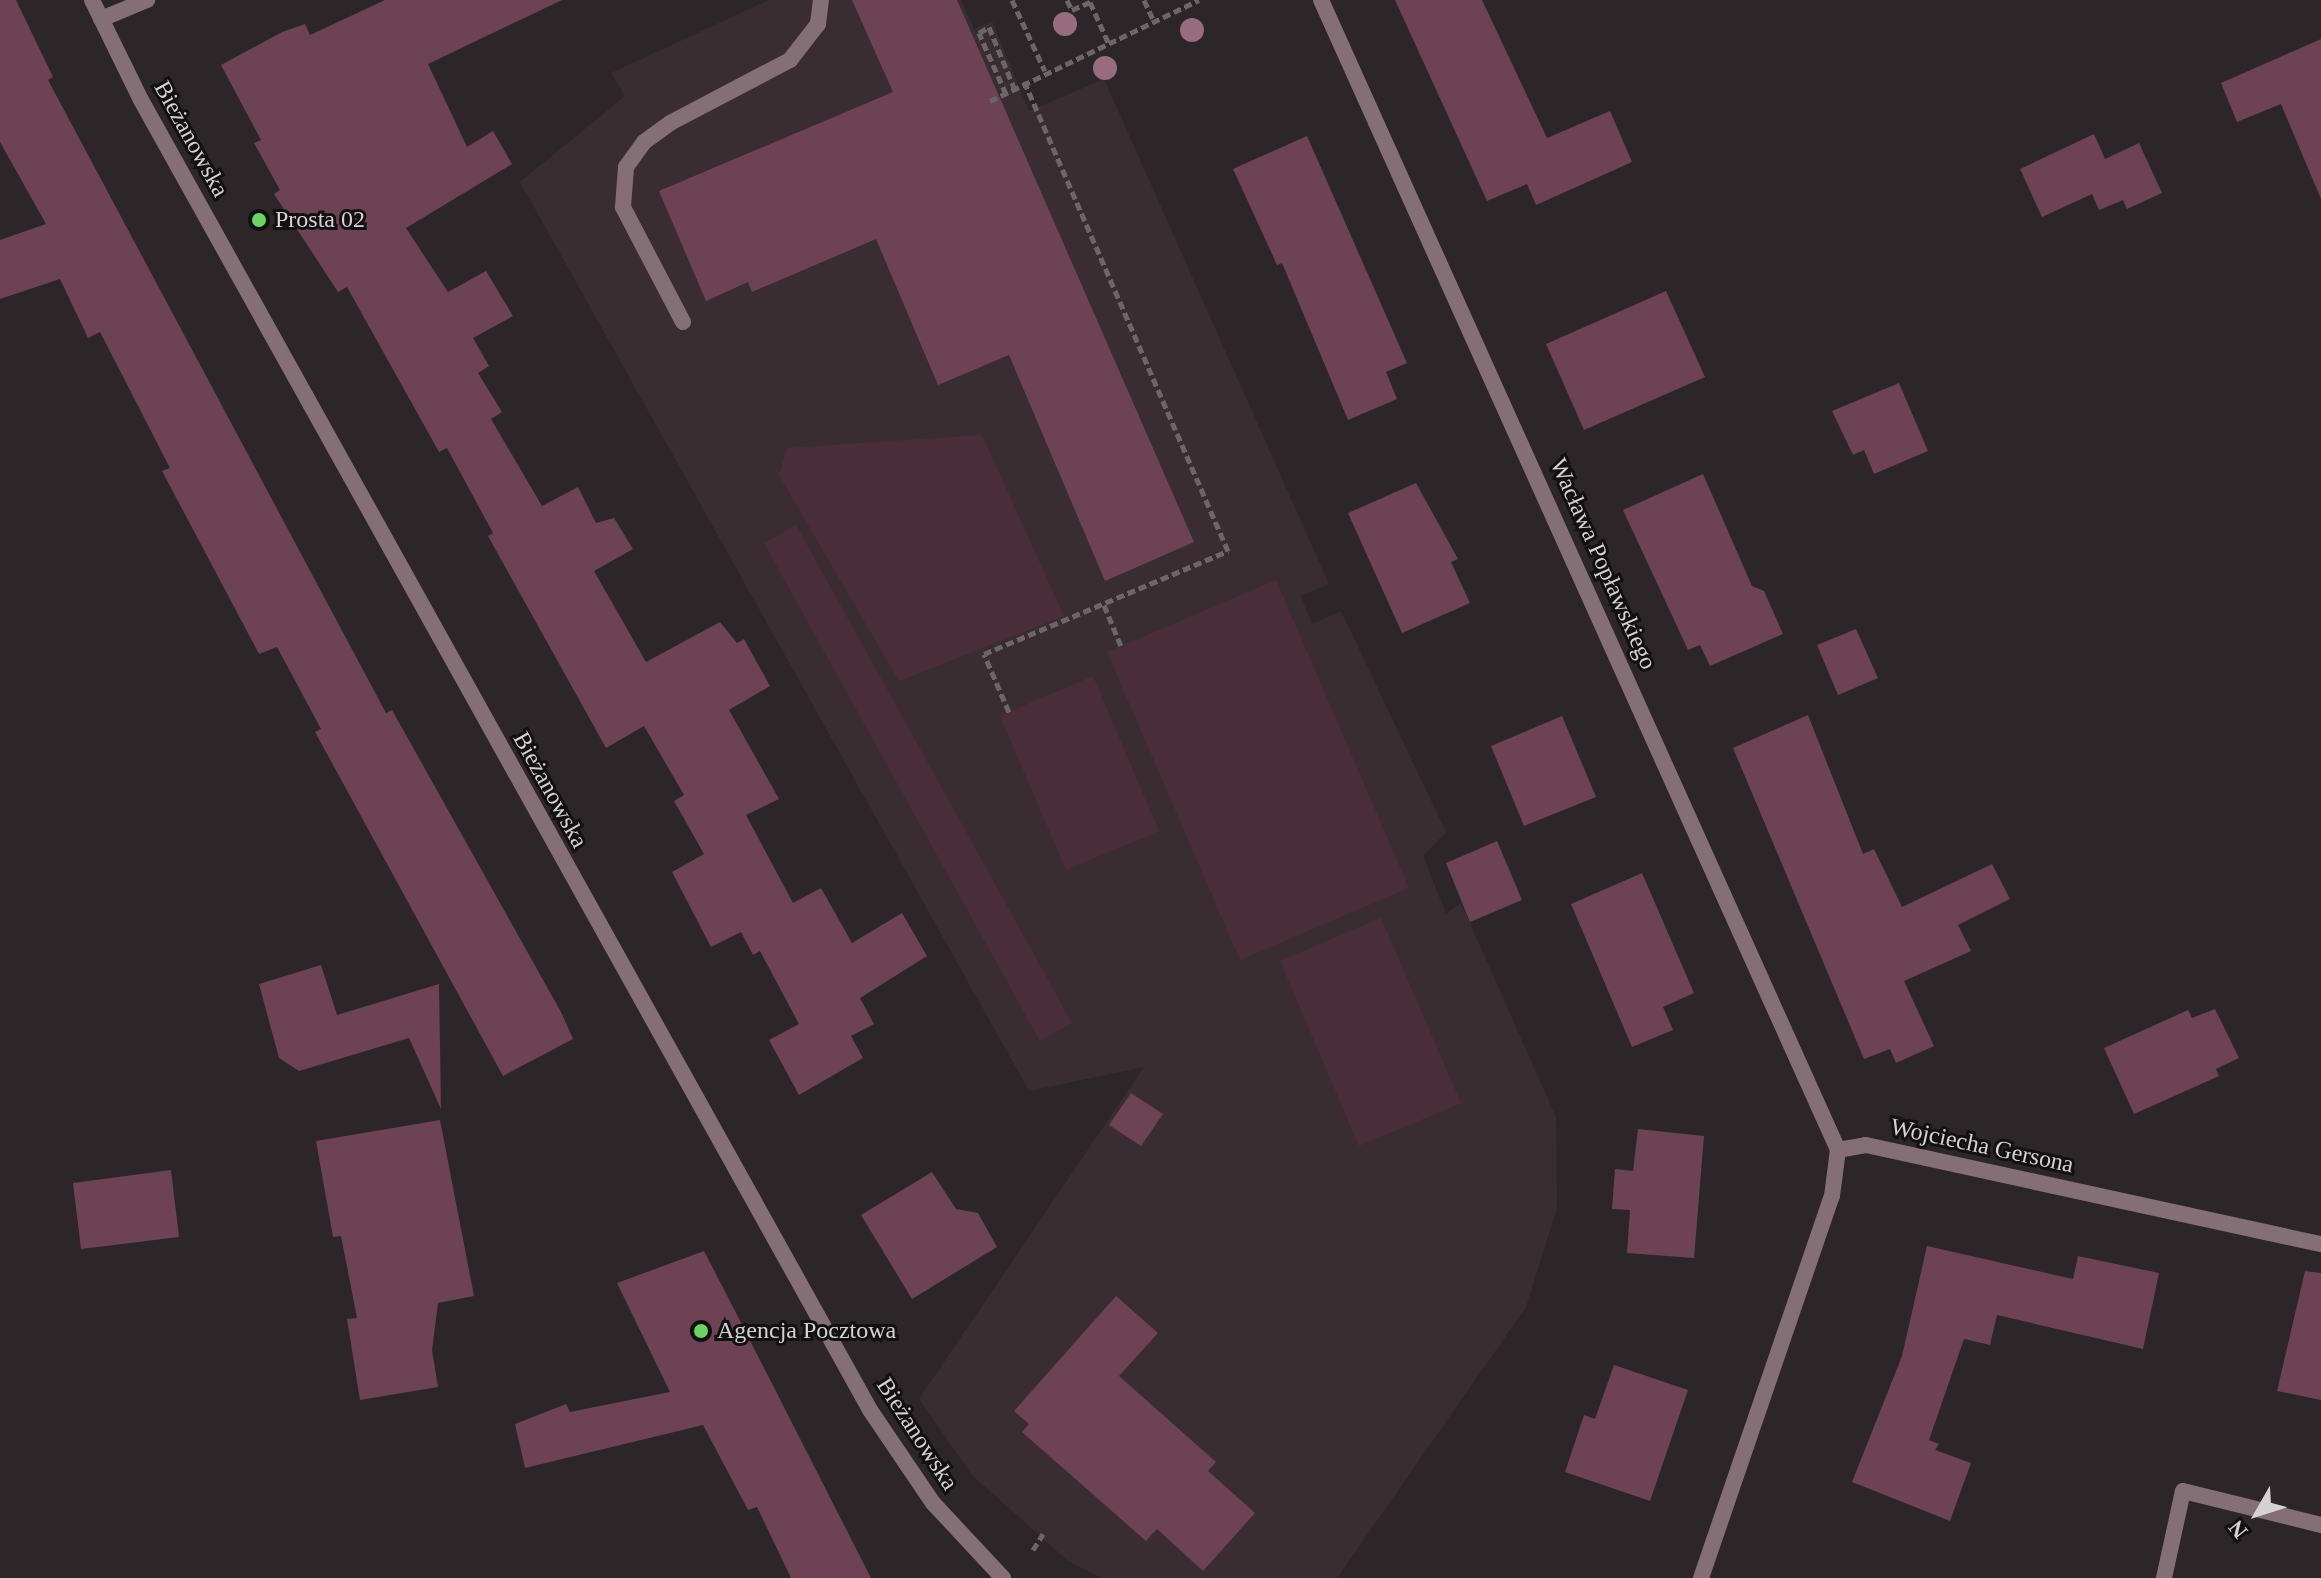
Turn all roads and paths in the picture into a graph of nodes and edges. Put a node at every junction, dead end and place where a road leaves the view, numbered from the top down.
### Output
1 (92, 0) edge
2 (147, 0) edge
3 (821, 0) edge
4 (1012, 0) edge
5 (1067, 0) edge
6 (1144, 0) edge
7 (1321, 0) edge
8 (1196, 1) edge
9 (101, 19) junction
10 (1154, 21) junction
11 (1108, 42) junction
12 (1045, 71) junction
13 (1024, 81) junction
14 (1015, 90) junction
15 (1006, 94) junction
16 (990, 101) dead end
17 (683, 322) dead end
18 (1104, 605) junction
19 (1121, 646) dead end
20 (1009, 712) dead end
21 (1838, 1150) junction
22 (2321, 1244) edge
23 (2321, 1525) edge
24 (1043, 1534) dead end
25 (1033, 1550) dead end
26 (1003, 1578) edge
27 (1701, 1578) edge
28 (2164, 1578) edge

1 - 9 street, Bieżanowska
2 - 9 street
3 - 17 street
4 - 12 path
5 - 11 path
6 - 10 path
7 - 21 street, Wacława Popławskiego
8 - 10 path
9 - 26 street, Bieżanowska
10 - 11 path
11 - 12 path
12 - 13 path
13 - 14 path
13 - 18 path
14 - 15 path
14 - 15 path
15 - 16 path
18 - 19 path
18 - 20 path
21 - 22 street, Wojciecha Gersona
21 - 27 street
23 - 28 street
24 - 25 path

